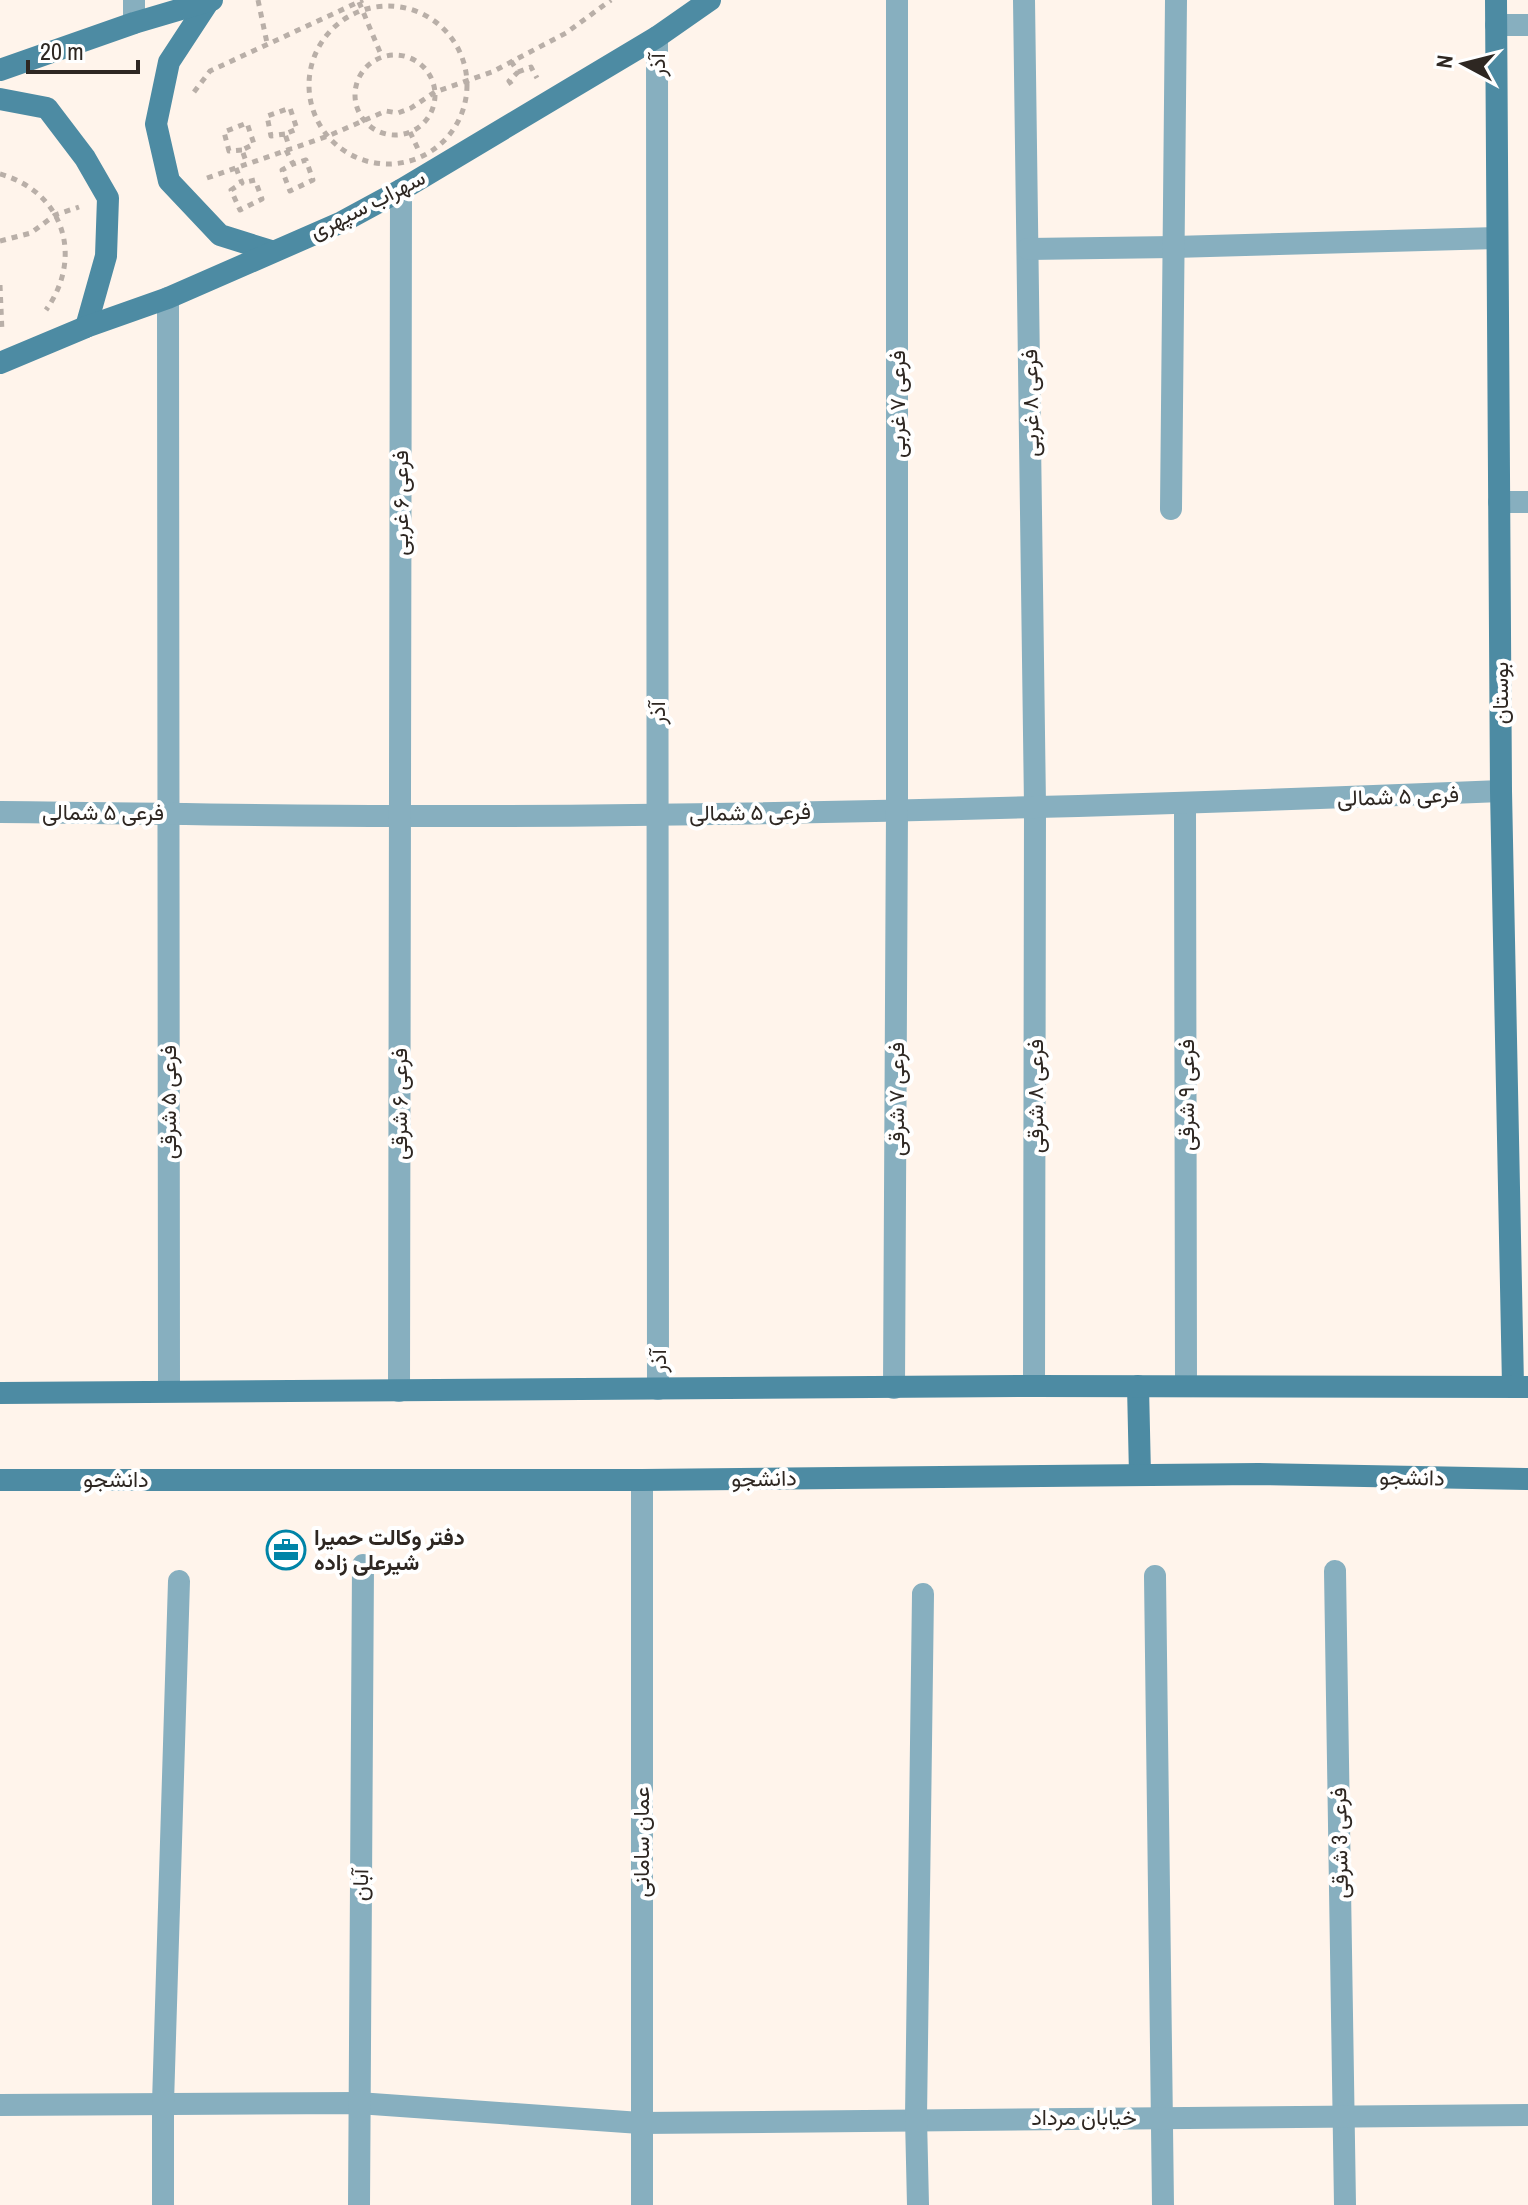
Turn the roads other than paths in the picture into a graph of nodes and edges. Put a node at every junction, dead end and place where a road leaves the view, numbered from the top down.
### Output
1 (211, 0) edge
2 (710, 0) edge
3 (897, 0) edge
4 (1024, 0) edge
5 (1176, 0) edge
6 (1496, 0) edge
7 (134, 11) edge
8 (1496, 25) junction
9 (1528, 25) edge
10 (657, 37) junction
11 (0, 70) edge
12 (0, 99) edge
13 (401, 190) junction
14 (1497, 238) junction
15 (1174, 247) junction
16 (1028, 249) junction
17 (271, 251) junction
18 (168, 298) junction
19 (86, 327) junction
20 (0, 363) edge
21 (1499, 502) junction
22 (1528, 502) edge
23 (1171, 509) dead end
24 (1501, 791) junction
25 (1185, 804) junction
26 (1035, 806) junction
27 (897, 809) junction
28 (0, 812) edge
29 (168, 813) junction
30 (658, 813) junction
31 (400, 816) junction
32 (1034, 1386) junction
33 (1138, 1386) junction
34 (1186, 1386) junction
35 (1521, 1387) edge
36 (894, 1388) junction
37 (658, 1389) junction
38 (169, 1391) junction
39 (399, 1391) junction
40 (0, 1393) edge
41 (1140, 1475) junction
42 (1528, 1479) edge
43 (0, 1480) edge
44 (642, 1480) junction
45 (363, 1565) dead end
46 (1335, 1571) dead end
47 (1155, 1576) dead end
48 (179, 1581) dead end
49 (923, 1594) dead end
50 (163, 2103) junction
51 (358, 2103) junction
52 (0, 2105) edge
53 (1343, 2115) junction
54 (1528, 2115) edge
55 (1161, 2117) junction
56 (916, 2118) junction
57 (640, 2123) junction
58 (163, 2205) edge
59 (359, 2205) edge
60 (642, 2205) edge
61 (918, 2205) edge
62 (1163, 2205) edge
63 (1345, 2205) edge

1 - 7 main road
1 - 17 main road
2 - 10 main road, سهراب سپهری
3 - 27 street, فرعی ۷ غربی
4 - 16 street, فرعی ۸ غربی
5 - 15 street
6 - 8 main road, بوستان
7 - 11 main road
8 - 9 street
8 - 14 main road, بوستان
10 - 13 main road, سهراب سپهری
10 - 30 street, آذر
12 - 19 main road
13 - 17 main road, سهراب سپهری
13 - 31 street, فرعی ۶ غربی
14 - 15 street
14 - 21 main road, بوستان
15 - 16 street
15 - 23 street
16 - 26 street, فرعی ۸ غربی
17 - 18 main road, سهراب سپهری
18 - 19 main road, سهراب سپهری
18 - 29 street, فرعی ۵ شرقی
19 - 20 main road, سهراب سپهری
21 - 22 street
21 - 24 main road, بوستان
24 - 25 street, فرعی ۵ شمالی
24 - 35 main road, بوستان
25 - 26 street, فرعی ۵ شمالی
25 - 34 street, فرعی ۹ شرقی
26 - 27 street, فرعی ۵ شمالی
26 - 32 street, فرعی ۸ شرقی
27 - 30 street, فرعی ۵ شمالی
27 - 36 street, فرعی ۷ شرقی
28 - 29 street, فرعی ۵ شمالی
29 - 31 street, فرعی ۵ شمالی
29 - 38 street, فرعی ۵ شرقی
30 - 31 street, فرعی ۵ شمالی
30 - 37 street, آذر
31 - 39 street, فرعی ۶ شرقی
32 - 33 main road
32 - 36 main road
33 - 34 main road
33 - 41 main road
34 - 35 main road
36 - 37 main road
37 - 39 main road
38 - 39 main road
38 - 40 main road
41 - 42 main road, دانشجو
41 - 44 main road, دانشجو
43 - 44 main road, دانشجو
44 - 57 street, عمان سامانی
45 - 51 street, آبان
46 - 53 street, فرعی 3 شرقی
47 - 55 street
48 - 50 street
49 - 56 street
50 - 51 street, خیابان مرداد
50 - 52 street, خیابان مرداد
50 - 58 street
51 - 57 street, خیابان مرداد
51 - 59 street, آبان
53 - 54 street, خیابان مرداد
53 - 55 street, خیابان مرداد
53 - 63 street, فرعی 3 شرقی
55 - 56 street, خیابان مرداد
55 - 62 street
56 - 57 street, خیابان مرداد
56 - 61 street
57 - 60 street, عمان سامانی

